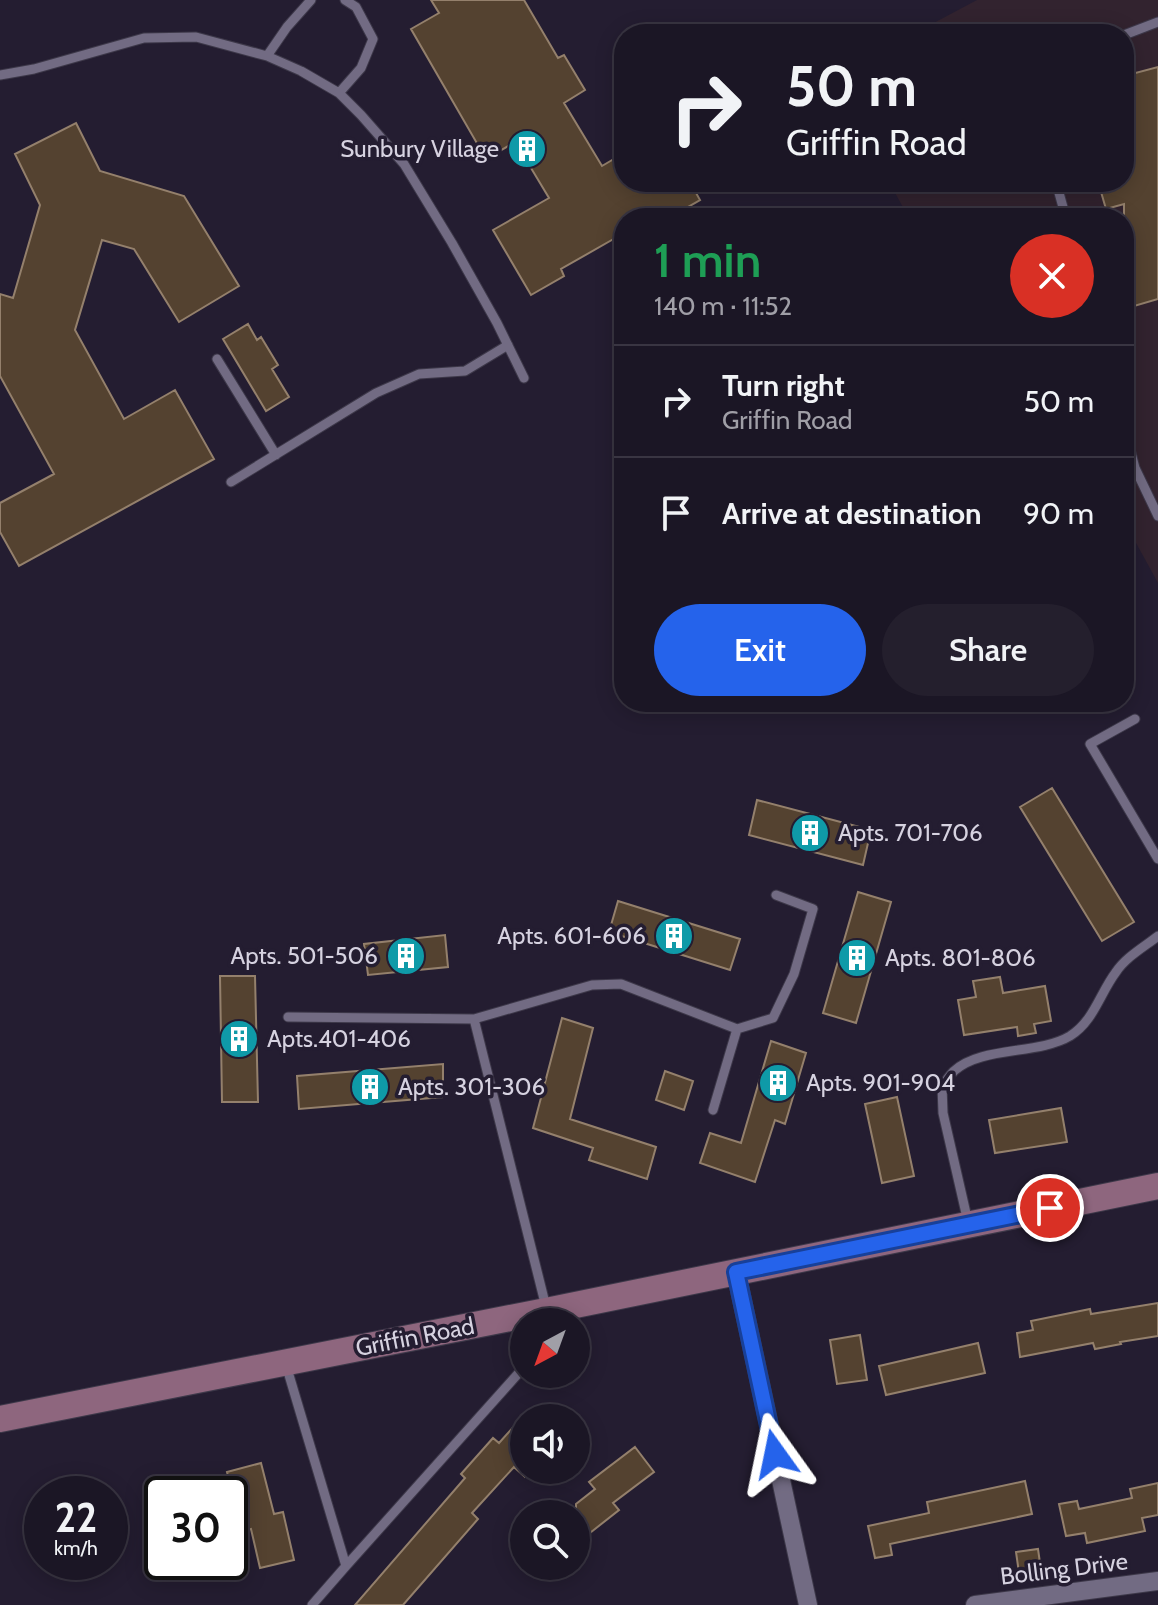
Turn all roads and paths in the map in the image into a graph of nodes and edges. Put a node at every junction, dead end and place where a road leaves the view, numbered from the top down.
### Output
1 (311, 0) edge
2 (345, 0) edge
3 (1158, 22) edge
4 (1134, 31) edge
5 (267, 56) junction
6 (0, 75) edge
7 (339, 93) junction
8 (508, 345) junction
9 (217, 359) dead end
10 (524, 378) dead end
11 (276, 455) junction
12 (1134, 464) edge
13 (231, 482) dead end
14 (1158, 516) edge
15 (1135, 719) dead end
16 (1158, 859) edge
17 (776, 895) dead end
18 (1158, 936) edge
19 (288, 1017) dead end
20 (474, 1019) junction
21 (737, 1029) junction
22 (713, 1110) dead end
23 (1158, 1186) edge
24 (969, 1225) junction
25 (736, 1272) junction
26 (544, 1308) edge
27 (581, 1308) edge
28 (510, 1322) edge
29 (285, 1362) junction
30 (510, 1383) edge
31 (0, 1419) edge
32 (346, 1566) junction
33 (1158, 1581) edge
34 (312, 1605) edge
35 (808, 1605) edge
36 (975, 1605) edge

1 - 5 lane
2 - 7 lane
3 - 4 lane
5 - 6 lane
5 - 7 lane
7 - 8 lane
8 - 10 lane
8 - 11 lane
9 - 11 lane
11 - 13 lane
12 - 14 lane
15 - 16 lane
17 - 21 lane
18 - 24 lane
19 - 20 lane
20 - 21 lane
20 - 26 lane
21 - 22 lane
23 - 24 main road, Griffin Road
24 - 25 main road, Griffin Road
25 - 27 main road, Griffin Road
25 - 35 street
28 - 29 main road, Griffin Road
29 - 31 main road, Griffin Road
29 - 32 lane
30 - 32 lane
32 - 34 lane
33 - 36 street, Bolling Drive

